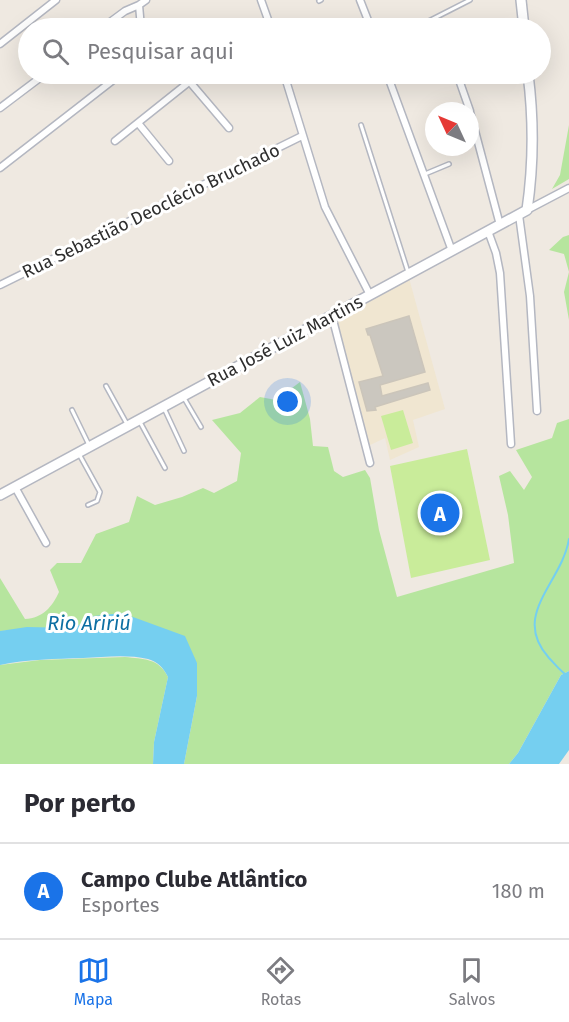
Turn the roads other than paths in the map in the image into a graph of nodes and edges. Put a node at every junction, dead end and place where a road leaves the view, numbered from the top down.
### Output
1 (56, 0) edge
2 (146, 0) edge
3 (261, 0) edge
4 (360, 0) edge
5 (470, 0) edge
6 (521, 0) edge
7 (139, 5) junction
8 (33, 18) edge
9 (116, 18) edge
10 (140, 18) edge
11 (268, 18) edge
12 (366, 18) edge
13 (435, 18) edge
14 (523, 18) edge
15 (18, 30) edge
16 (0, 44) edge
17 (32, 84) edge
18 (108, 84) edge
19 (185, 84) edge
20 (192, 84) edge
21 (287, 84) edge
22 (391, 84) edge
23 (461, 84) edge
24 (529, 84) edge
25 (467, 102) edge
26 (0, 108) edge
27 (138, 123) junction
28 (361, 125) dead end
29 (229, 128) dead end
30 (302, 136) junction
31 (115, 141) dead end
32 (479, 145) edge
33 (169, 161) dead end
34 (449, 164) dead end
35 (0, 168) edge
36 (424, 175) junction
37 (569, 188) edge
38 (523, 213) junction
39 (500, 225) junction
40 (488, 231) junction
41 (452, 251) junction
42 (409, 274) junction
43 (0, 285) edge
44 (370, 295) junction
45 (332, 316) junction
46 (106, 386) dead end
47 (183, 396) junction
48 (164, 407) junction
49 (72, 410) dead end
50 (537, 411) dead end
51 (139, 420) junction
52 (128, 426) junction
53 (201, 427) dead end
54 (511, 444) dead end
55 (90, 447) junction
56 (184, 451) dead end
57 (79, 453) junction
58 (370, 463) dead end
59 (165, 468) dead end
60 (15, 487) junction
61 (0, 495) edge
62 (88, 506) dead end
63 (46, 543) dead end

1 - 8 street
2 - 7 street
3 - 11 street
4 - 12 street
5 - 13 lane
6 - 14 main road
7 - 9 street
7 - 10 street
15 - 16 street
17 - 26 street
18 - 35 street
19 - 27 street
20 - 29 street
21 - 30 street
22 - 36 street
23 - 25 street
24 - 38 main road
27 - 31 street
27 - 33 street
28 - 42 lane
30 - 43 street, Rua Sebastião Deoclécio Bruchado
30 - 44 street
32 - 39 street
34 - 36 lane
36 - 41 street
37 - 38 street, Rua José Luiz Martins
38 - 39 main road, Rua José Luiz Martins
38 - 50 street
39 - 40 main road, Rua José Luiz Martins
40 - 41 main road, Rua José Luiz Martins
40 - 54 street
41 - 42 main road, Rua José Luiz Martins
42 - 44 main road, Rua José Luiz Martins
44 - 45 main road, Rua José Luiz Martins
45 - 47 main road, Rua José Luiz Martins
45 - 58 street
46 - 52 lane
47 - 48 main road, Rua José Luiz Martins
47 - 53 lane
48 - 51 main road, Rua José Luiz Martins
48 - 56 lane
49 - 55 lane
51 - 52 main road, Rua José Luiz Martins
51 - 59 lane
52 - 55 main road, Rua José Luiz Martins
55 - 57 main road, Rua José Luiz Martins
57 - 60 main road, Rua José Luiz Martins
57 - 62 lane
60 - 61 main road, Rua José Luiz Martins
60 - 63 street

